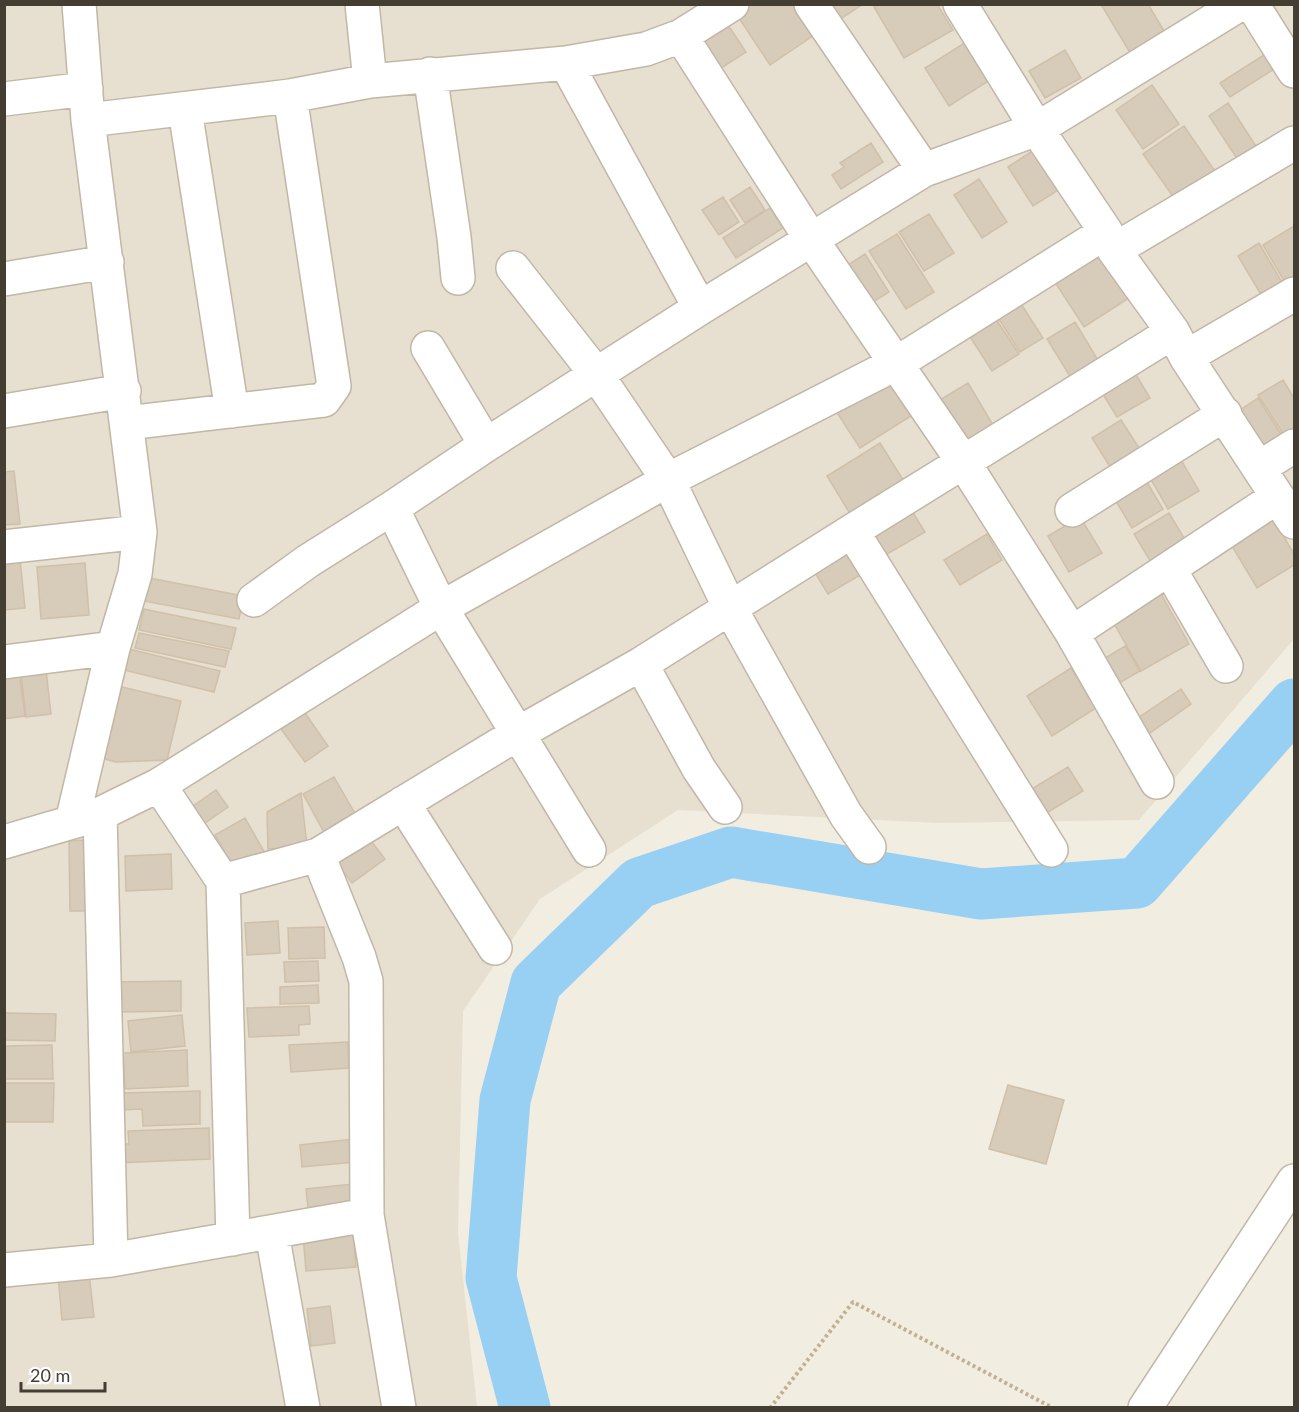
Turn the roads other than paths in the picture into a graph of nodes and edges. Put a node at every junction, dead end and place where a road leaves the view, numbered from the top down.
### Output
1 (79, 4) edge
2 (362, 4) edge
3 (732, 4) edge
4 (811, 4) edge
5 (1240, 4) edge
6 (1252, 4) edge
7 (972, 9) edge
8 (681, 36) junction
9 (566, 63) junction
10 (1294, 71) edge
11 (430, 74) junction
12 (370, 81) junction
13 (291, 96) junction
14 (4, 99) edge
15 (87, 105) junction
16 (185, 110) junction
17 (1036, 129) junction
18 (1294, 143) edge
19 (924, 170) junction
20 (811, 239) junction
21 (1110, 241) junction
22 (107, 262) junction
23 (513, 268) dead end
24 (458, 278) dead end
25 (4, 279) edge
26 (1294, 294) edge
27 (700, 308) junction
28 (1180, 344) junction
29 (428, 348) dead end
30 (897, 363) junction
31 (597, 375) junction
32 (123, 391) junction
33 (4, 411) edge
34 (232, 411) junction
35 (1225, 414) junction
36 (127, 423) junction
37 (486, 445) junction
38 (1294, 446) edge
39 (963, 463) junction
40 (1259, 468) junction
41 (668, 480) junction
42 (392, 508) junction
43 (1286, 509) edge
44 (1072, 510) dead end
45 (852, 531) junction
46 (140, 532) junction
47 (4, 547) edge
48 (1170, 570) junction
49 (254, 600) dead end
50 (441, 608) junction
51 (730, 608) junction
52 (1072, 633) junction
53 (113, 648) junction
54 (4, 662) edge
55 (641, 664) junction
56 (1226, 666) dead end
57 (517, 734) junction
58 (1157, 782) dead end
59 (159, 785) junction
60 (403, 803) junction
61 (725, 807) dead end
62 (86, 818) junction
63 (4, 842) edge
64 (869, 847) dead end
65 (589, 850) dead end
66 (1051, 850) dead end
67 (318, 855) junction
68 (223, 881) junction
69 (495, 948) dead end
70 (1294, 1181) edge
71 (367, 1215) junction
72 (272, 1233) junction
73 (233, 1239) junction
74 (111, 1260) junction
75 (4, 1270) edge
76 (1149, 1402) edge
77 (303, 1407) edge
78 (399, 1407) edge

1 - 15 street
2 - 12 street
3 - 8 street
4 - 19 street
5 - 17 street
6 - 10 street
7 - 17 street
8 - 9 street
8 - 20 street
9 - 11 street
9 - 27 street
11 - 12 street
11 - 24 street
12 - 13 street
13 - 16 street
13 - 34 street
14 - 15 street
15 - 16 street
15 - 22 street
16 - 34 street
17 - 19 street
17 - 21 street
18 - 21 street
19 - 20 street
20 - 27 street
20 - 30 street
21 - 28 street
21 - 30 street
22 - 25 street
22 - 32 street
23 - 31 street
26 - 28 street
27 - 31 street
28 - 35 street
28 - 39 street
29 - 37 street
30 - 39 street
30 - 41 street
31 - 37 street
31 - 41 street
32 - 33 street
32 - 36 street
34 - 36 street
35 - 40 street
35 - 44 street
36 - 46 street
37 - 42 street
38 - 40 street
39 - 45 street
39 - 52 street
40 - 43 street
41 - 50 street
41 - 51 street
42 - 49 street
42 - 50 street
43 - 48 street
45 - 51 street
45 - 66 street
46 - 47 street
46 - 53 street
48 - 52 street
48 - 56 street
50 - 57 street
50 - 59 street
51 - 55 street
51 - 64 street
52 - 58 street
53 - 54 street
53 - 62 street
55 - 57 street
55 - 61 street
57 - 60 street
57 - 65 street
59 - 62 street
59 - 68 street
60 - 67 street
60 - 69 street
62 - 63 street
62 - 74 street
67 - 68 street
67 - 71 street
68 - 73 street
70 - 76 street
71 - 72 street
71 - 78 street
72 - 73 street
72 - 77 street
73 - 74 street
74 - 75 street

